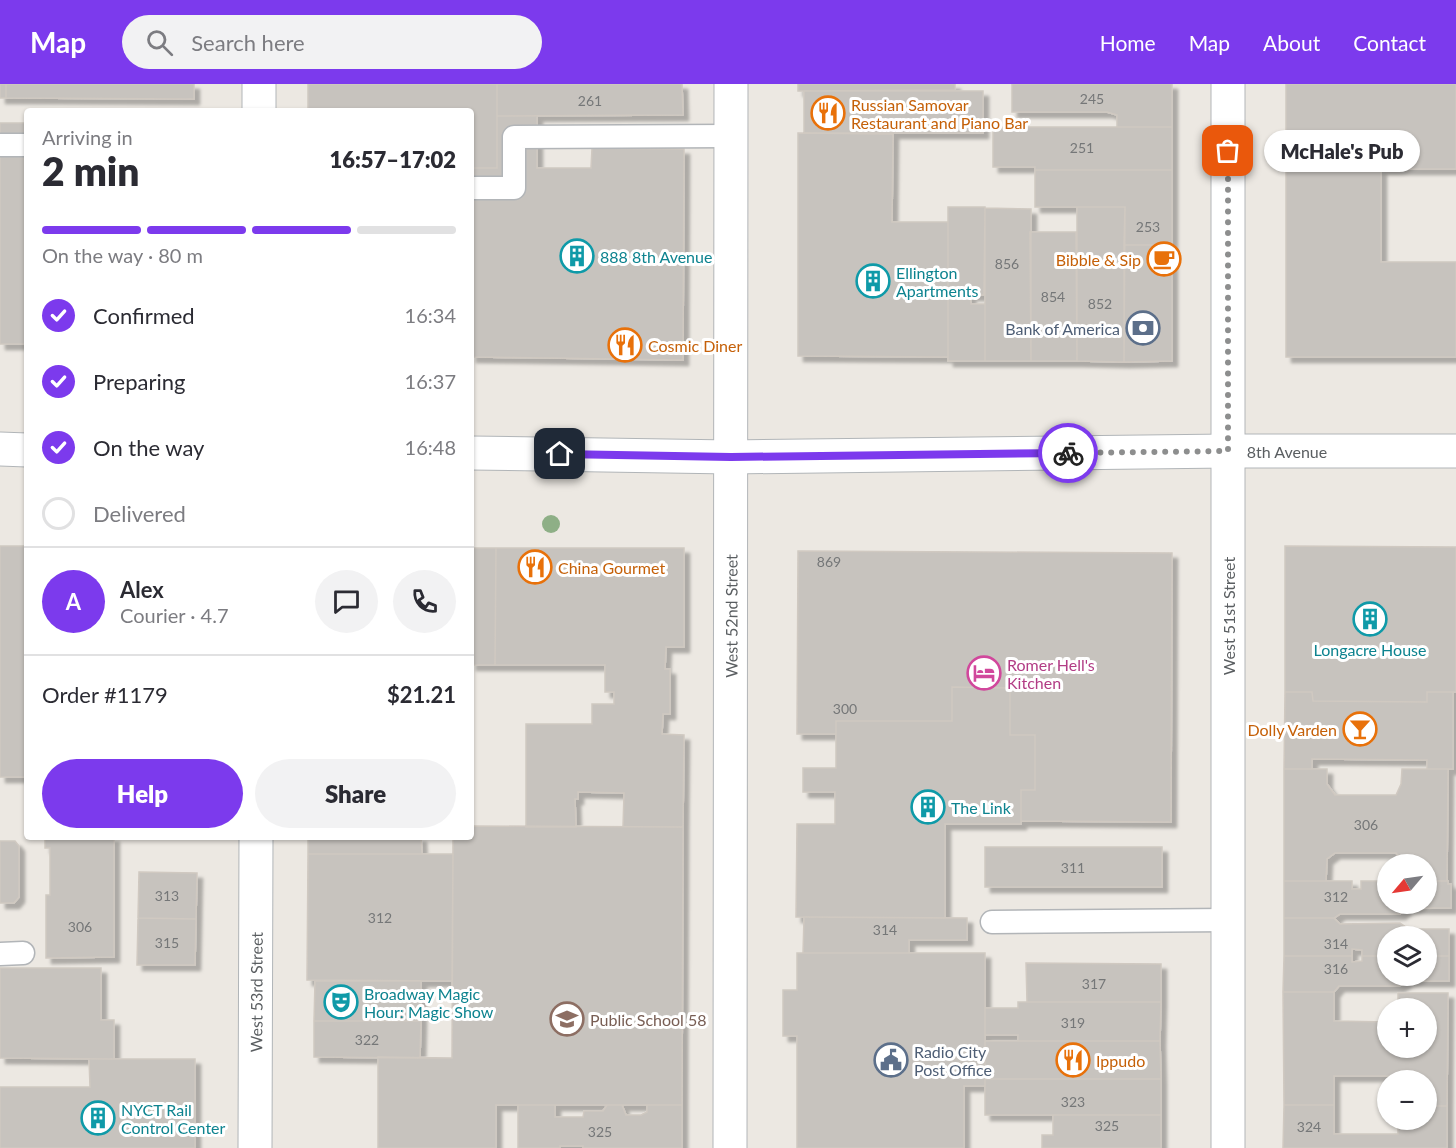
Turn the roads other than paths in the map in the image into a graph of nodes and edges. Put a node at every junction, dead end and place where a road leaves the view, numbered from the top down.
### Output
1 (259, 84) edge
2 (731, 84) edge
3 (1228, 84) edge
4 (258, 108) edge
5 (731, 136) junction
6 (0, 145) edge
7 (24, 145) edge
8 (474, 188) edge
9 (0, 449) edge
10 (24, 450) edge
11 (1228, 451) junction
12 (1456, 451) edge
13 (474, 453) edge
14 (731, 457) junction
15 (256, 840) edge
16 (1228, 920) junction
17 (992, 922) dead end
18 (23, 953) dead end
19 (0, 954) edge
20 (255, 1148) edge
21 (730, 1148) edge
22 (1228, 1148) edge

1 - 4 street
2 - 5 street, West 52nd Street
3 - 11 street, West 51st Street
5 - 8 lane
5 - 14 street, West 52nd Street
6 - 7 lane
9 - 10 street
11 - 12 street, 8th Avenue
11 - 14 street, 8th Avenue
11 - 16 street, West 51st Street
13 - 14 street, 8th Avenue
14 - 21 street, West 52nd Street
15 - 20 street, West 53rd Street
16 - 17 lane
16 - 22 street, West 51st Street
18 - 19 lane

